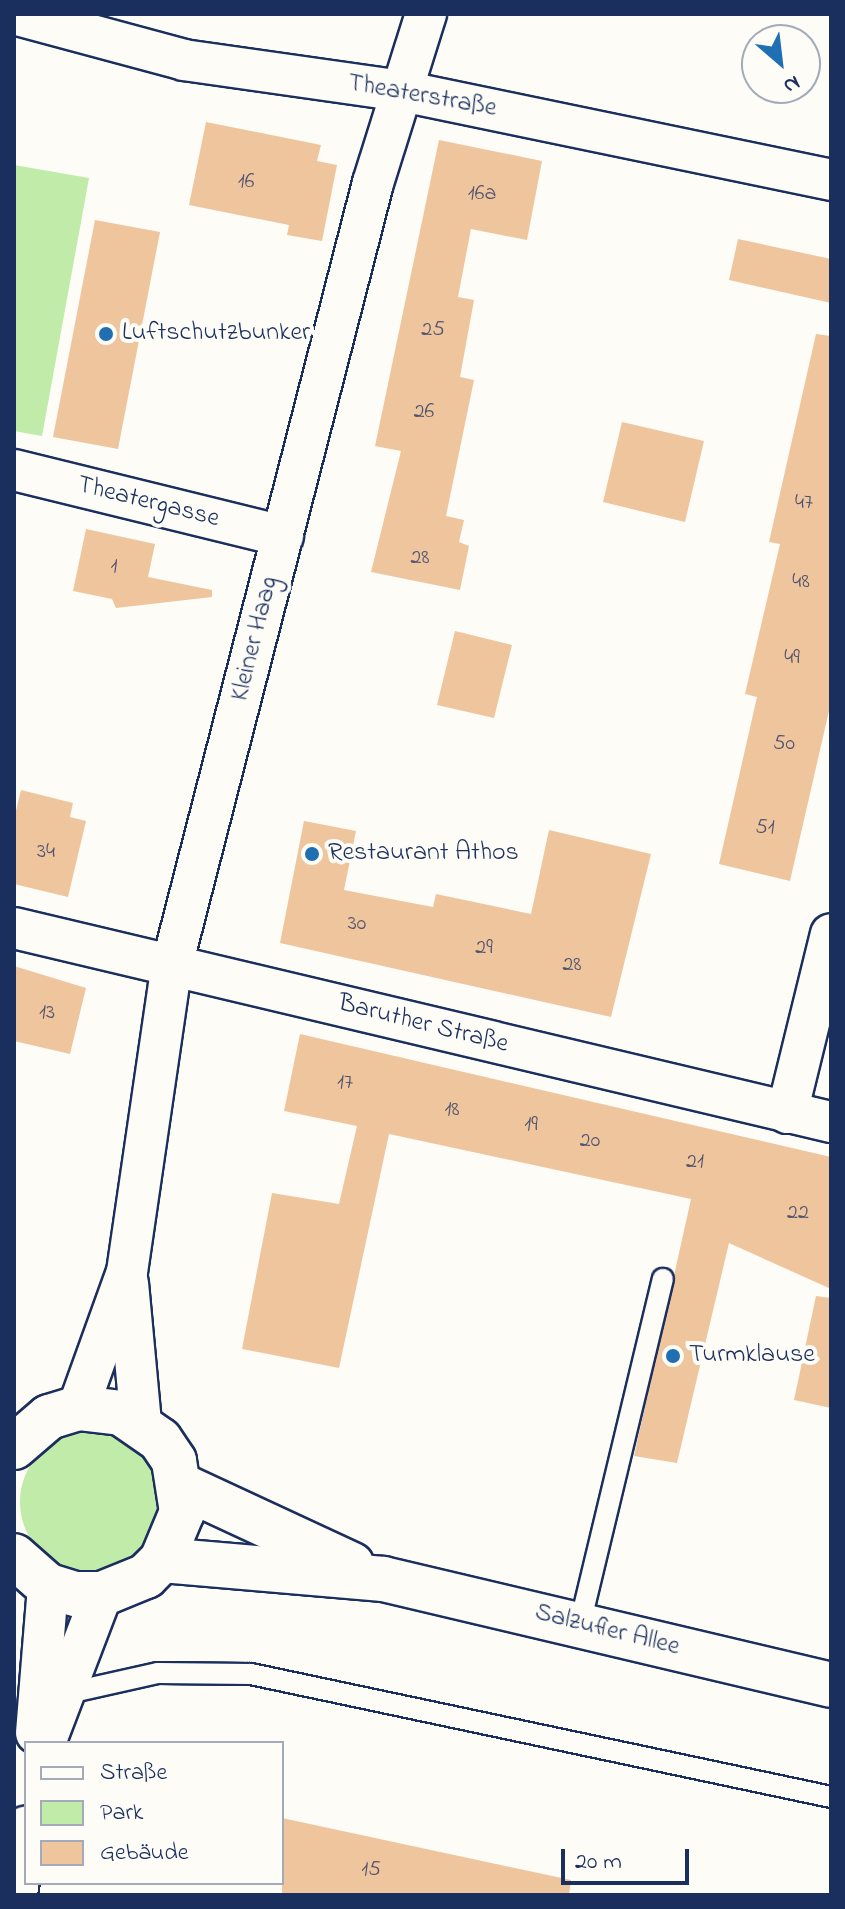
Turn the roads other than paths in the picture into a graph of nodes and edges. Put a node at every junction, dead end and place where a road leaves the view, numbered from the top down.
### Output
1 (14, 14) edge
2 (426, 14) edge
3 (402, 91) junction
4 (831, 180) edge
5 (14, 470) edge
6 (283, 536) junction
7 (14, 928) edge
8 (831, 934) edge
9 (172, 965) junction
10 (787, 1113) junction
11 (831, 1122) edge
12 (127, 1272) junction
13 (663, 1279) dead end
14 (78, 1408) junction
15 (141, 1423) junction
16 (14, 1447) edge
17 (182, 1486) junction
18 (14, 1556) edge
19 (162, 1560) junction
20 (383, 1579) junction
21 (48, 1586) junction
22 (102, 1594) junction
23 (580, 1624) junction
24 (831, 1685) edge
25 (64, 1694) junction
26 (35, 1741) edge
27 (46, 1741) edge
28 (831, 1797) edge
29 (24, 1842) edge
30 (17, 1895) edge

1 - 3 street, Theaterstraße
2 - 3 street, Kleiner Haag
3 - 4 street, Theaterstraße
3 - 6 street, Kleiner Haag
5 - 6 street, Theatergasse
6 - 9 street, Kleiner Haag
7 - 9 street, Baruther Straße
8 - 10 street
9 - 10 street, Baruther Straße
9 - 12 street, Kleiner Haag
10 - 11 street, Baruther Straße
12 - 14 street, Kleiner Haag
12 - 15 street, Kleiner Haag
13 - 23 lane
14 - 15 main road
14 - 16 main road
15 - 17 main road
17 - 19 main road
17 - 20 main road, Salzufler Allee
18 - 21 main road
19 - 20 main road, Salzufler Allee
19 - 22 main road
20 - 23 main road, Salzufler Allee
21 - 22 main road
21 - 26 street
22 - 25 street
23 - 24 main road, Salzufler Allee
25 - 27 street
25 - 28 lane
29 - 30 street

